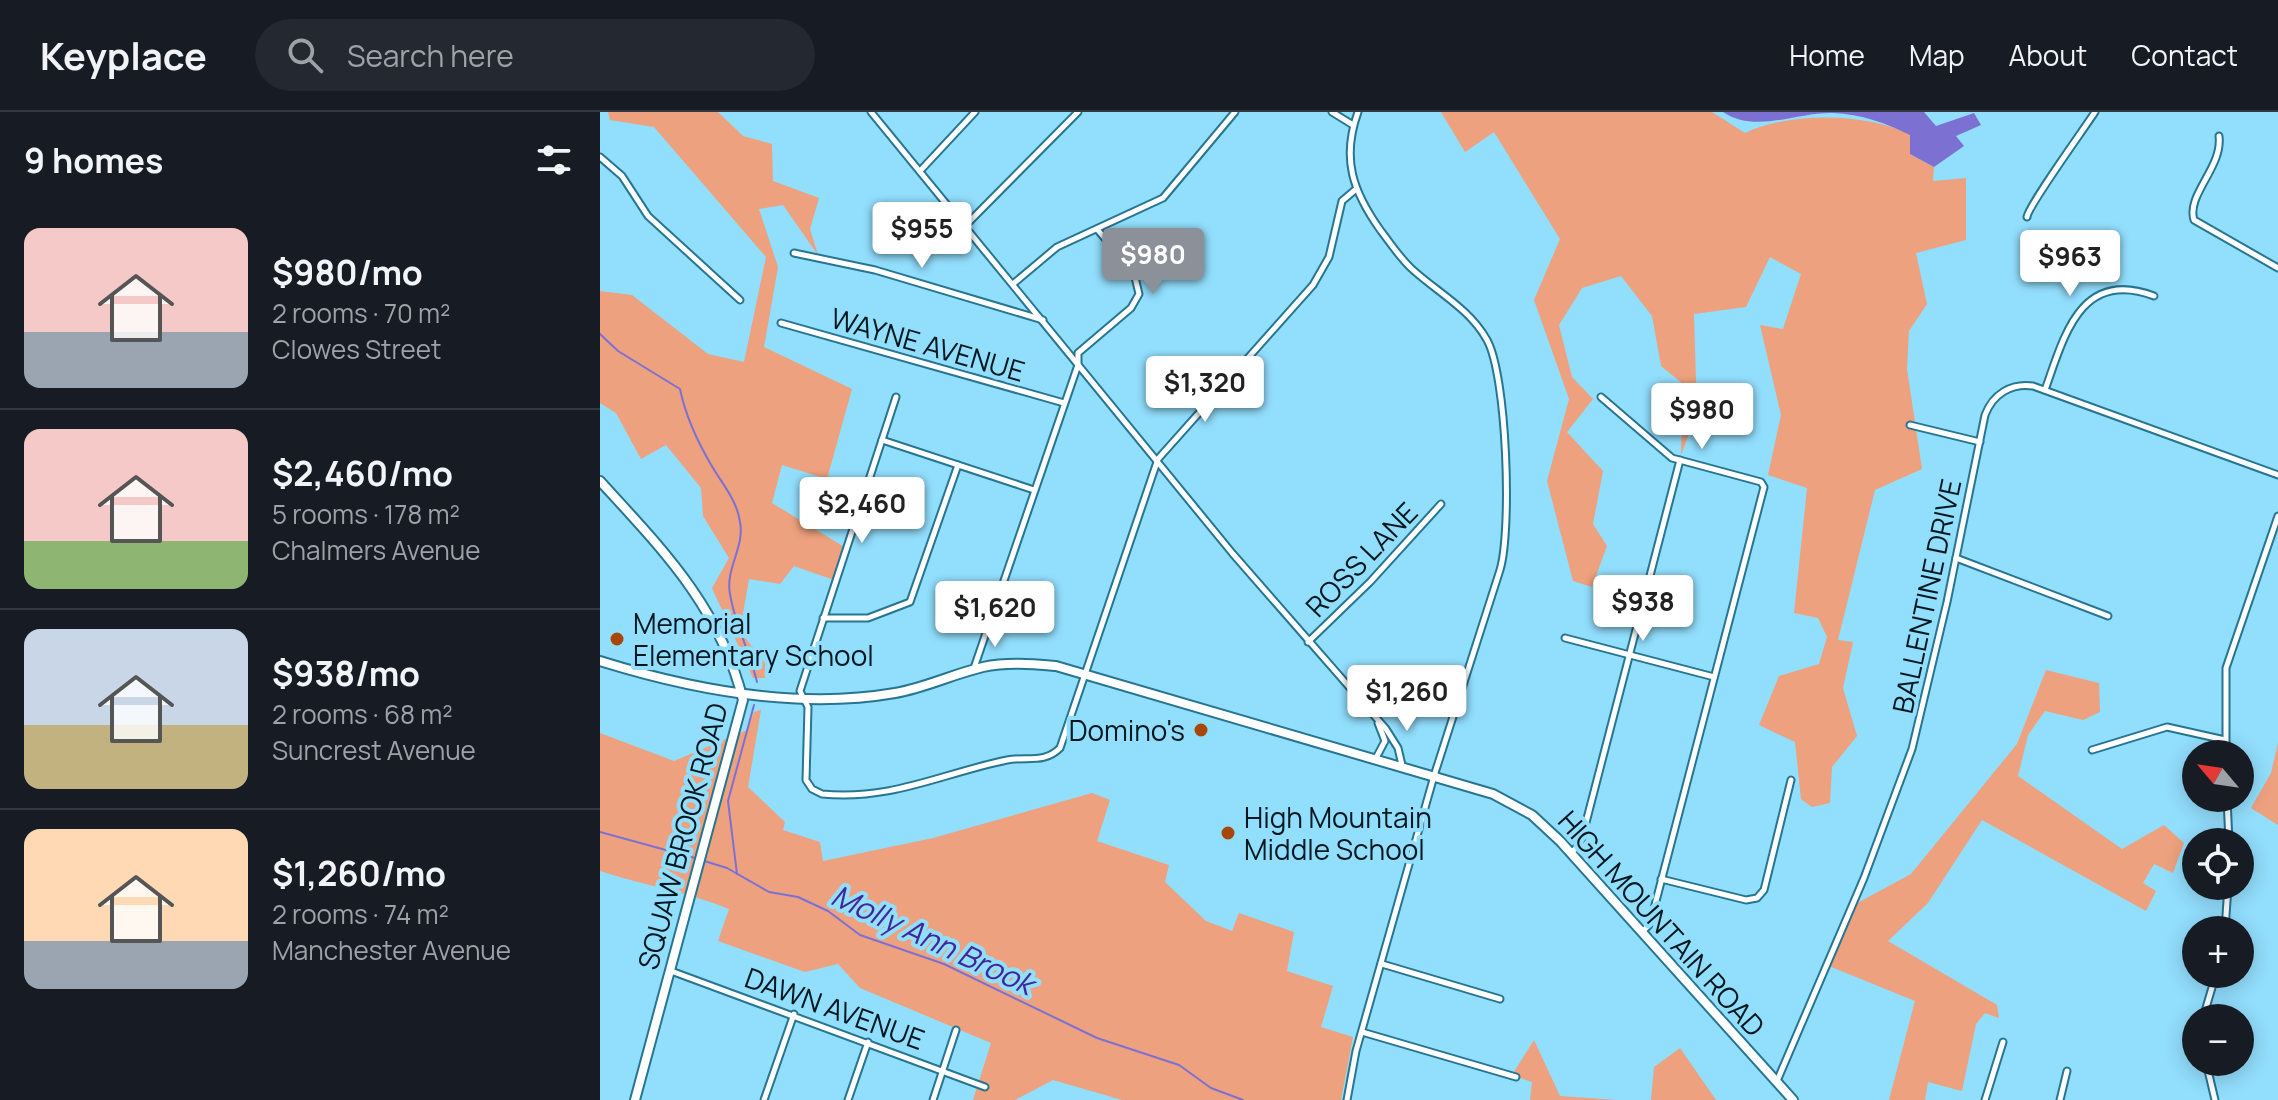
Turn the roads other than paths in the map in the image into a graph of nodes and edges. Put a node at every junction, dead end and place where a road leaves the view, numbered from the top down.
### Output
1 (871, 112) edge
2 (975, 112) edge
3 (1078, 112) edge
4 (1235, 112) edge
5 (1332, 112) edge
6 (1358, 112) edge
7 (2095, 112) edge
8 (1353, 125) junction
9 (2219, 136) dead end
10 (600, 157) edge
11 (920, 171) junction
12 (1355, 190) junction
13 (2027, 217) dead end
14 (965, 226) junction
15 (1097, 229) junction
16 (794, 253) dead end
17 (2278, 268) edge
18 (1013, 284) junction
19 (2154, 296) dead end
20 (740, 300) dead end
21 (1044, 320) junction
22 (781, 323) dead end
23 (1078, 361) junction
24 (2045, 390) junction
25 (896, 397) dead end
26 (1601, 397) dead end
27 (1064, 403) junction
28 (1910, 425) dead end
29 (882, 440) junction
30 (1980, 442) junction
31 (1158, 459) junction
32 (1680, 460) junction
33 (958, 465) junction
34 (2278, 475) edge
35 (600, 481) edge
36 (1034, 490) junction
37 (1441, 504) dead end
38 (2278, 516) edge
39 (1956, 558) junction
40 (2108, 616) dead end
41 (823, 618) junction
42 (1565, 638) dead end
43 (1308, 642) junction
44 (1630, 655) junction
45 (600, 661) edge
46 (974, 669) junction
47 (1086, 673) junction
48 (1714, 677) junction
49 (742, 693) junction
50 (804, 698) junction
51 (1376, 718) junction
52 (2225, 740) joint
53 (2092, 750) dead end
54 (1376, 758) junction
55 (1402, 765) junction
56 (1434, 776) junction
57 (1791, 780) dead end
58 (1571, 853) junction
59 (1661, 879) junction
60 (1642, 932) junction
61 (1382, 964) junction
62 (670, 971) junction
63 (1500, 999) dead end
64 (794, 1014) junction
65 (956, 1030) dead end
66 (1362, 1032) junction
67 (868, 1042) junction
68 (2003, 1042) dead end
69 (943, 1069) junction
70 (2067, 1071) dead end
71 (2209, 1076) edge
72 (1516, 1077) dead end
73 (1777, 1082) junction
74 (985, 1087) dead end
75 (635, 1100) edge
76 (764, 1100) edge
77 (848, 1100) edge
78 (933, 1100) edge
79 (1347, 1100) edge
80 (1793, 1100) edge
81 (1985, 1100) edge
82 (2060, 1100) edge
83 (2215, 1100) edge

1 - 11 street
2 - 11 street
3 - 14 street
4 - 15 street
5 - 8 street
6 - 8 street
7 - 13 street
8 - 12 street
9 - 17 street
10 - 20 street
11 - 14 street
12 - 31 street
12 - 56 street
14 - 18 street
15 - 18 street
15 - 23 street
16 - 21 street
18 - 21 street
19 - 24 street
21 - 23 street
22 - 27 street, WAYNE AVENUE
23 - 27 street
23 - 31 street
24 - 30 street, BALLENTINE DRIVE
24 - 34 street, BALLENTINE DRIVE
25 - 29 street
26 - 32 street
27 - 36 street
28 - 30 street
29 - 33 street
29 - 41 street
30 - 39 street, BALLENTINE DRIVE
31 - 43 street
31 - 47 street
32 - 44 street
32 - 48 street
33 - 36 street
33 - 41 street
35 - 49 street, SQUAW BROOK ROAD
36 - 46 street
37 - 43 street, ROSS LANE
38 - 52 street
39 - 40 street
39 - 73 street, BALLENTINE DRIVE
41 - 50 street
42 - 44 street
43 - 51 street
44 - 48 street
44 - 58 street
45 - 49 street, HIGH MOUNTAIN ROAD
46 - 47 street, HIGH MOUNTAIN ROAD
46 - 50 street, HIGH MOUNTAIN ROAD
47 - 50 street
47 - 54 street, HIGH MOUNTAIN ROAD
48 - 59 street
49 - 50 street, HIGH MOUNTAIN ROAD
49 - 62 street, SQUAW BROOK ROAD
51 - 54 street
51 - 55 street
52 - 53 street
54 - 55 street, HIGH MOUNTAIN ROAD
55 - 56 street, HIGH MOUNTAIN ROAD
56 - 58 street, HIGH MOUNTAIN ROAD
56 - 61 street
57 - 59 street
58 - 60 street, HIGH MOUNTAIN ROAD
59 - 60 street
60 - 73 street, HIGH MOUNTAIN ROAD
61 - 63 street
61 - 66 street
62 - 64 street, DAWN AVENUE
62 - 75 street, SQUAW BROOK ROAD
64 - 67 street, DAWN AVENUE
64 - 76 street
65 - 69 street
66 - 72 street
66 - 79 street
67 - 69 street, DAWN AVENUE
67 - 77 street
68 - 81 street
69 - 74 street, DAWN AVENUE
69 - 78 street
70 - 82 street
71 - 83 street
73 - 80 street, HIGH MOUNTAIN ROAD

